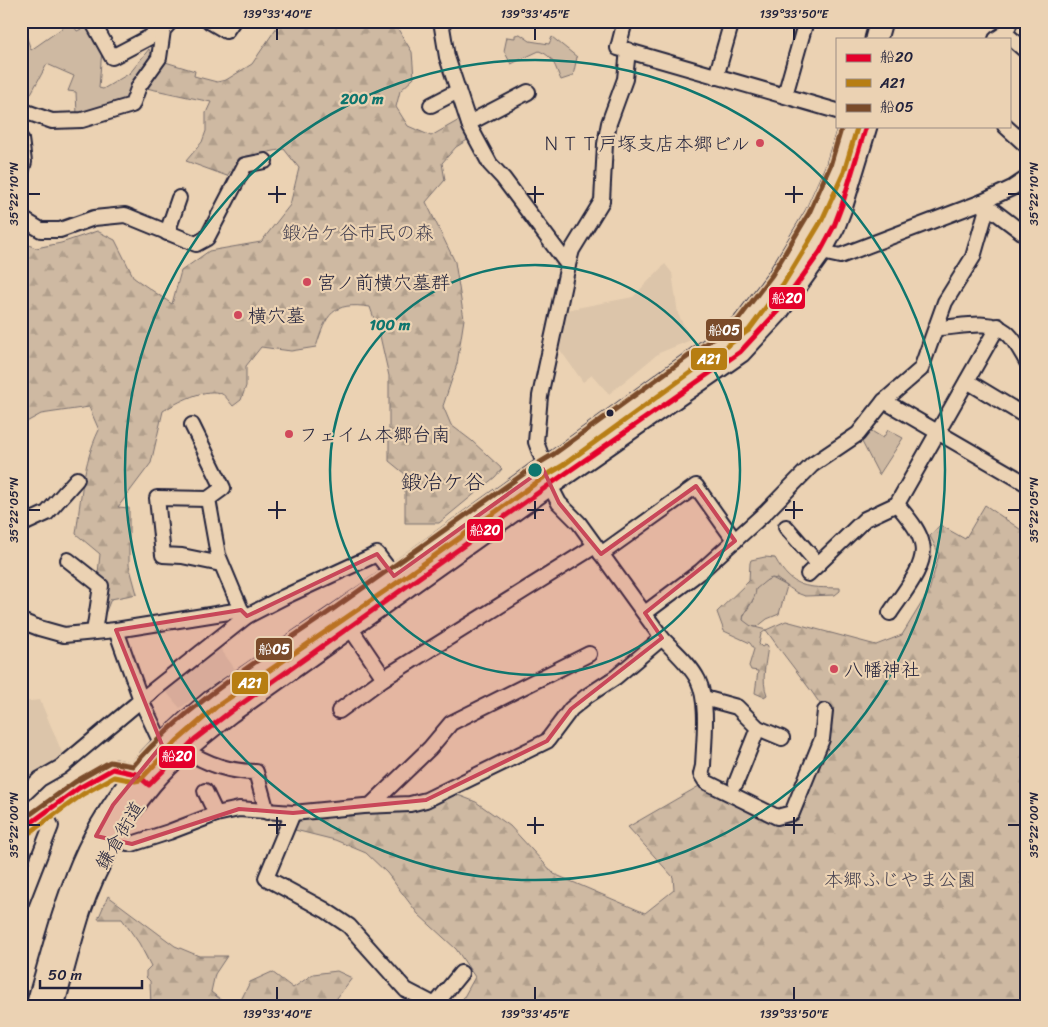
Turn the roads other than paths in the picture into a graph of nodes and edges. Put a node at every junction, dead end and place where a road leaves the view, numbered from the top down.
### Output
1 (92, 21) edge
2 (158, 21) edge
3 (171, 21) edge
4 (209, 21) edge
5 (233, 21) edge
6 (441, 21) edge
7 (625, 21) edge
8 (732, 21) edge
9 (806, 21) edge
10 (881, 21) edge
11 (896, 21) edge
12 (1004, 31) edge
13 (876, 38) edge
14 (891, 38) edge
15 (628, 50) junction
16 (1027, 52) edge
17 (716, 77) junction
18 (458, 91) junction
19 (528, 92) dead end
20 (785, 95) junction
21 (431, 105) dead end
22 (21, 110) edge
23 (836, 111) edge
24 (469, 122) junction
25 (849, 128) edge
26 (865, 128) edge
27 (1007, 128) edge
28 (21, 139) edge
29 (1027, 146) edge
30 (265, 161) dead end
31 (21, 172) edge
32 (1027, 178) edge
33 (179, 198) dead end
34 (982, 202) junction
35 (21, 218) edge
36 (167, 233) junction
37 (1027, 236) edge
38 (799, 247) junction
39 (820, 252) junction
40 (568, 265) junction
41 (998, 326) junction
42 (936, 328) junction
43 (1027, 362) edge
44 (967, 381) junction
45 (884, 401) junction
46 (1027, 417) edge
47 (192, 425) dead end
48 (937, 433) junction
49 (546, 477) junction
50 (77, 479) dead end
51 (1027, 484) edge
52 (208, 499) junction
53 (897, 504) junction
54 (21, 525) edge
55 (786, 527) dead end
56 (735, 541) junction
57 (598, 550) junction
58 (68, 560) dead end
59 (221, 564) junction
60 (818, 564) junction
61 (808, 574) dead end
62 (394, 576) junction
63 (244, 613) junction
64 (645, 613) junction
65 (890, 613) dead end
66 (21, 621) edge
67 (350, 626) junction
68 (116, 630) junction
69 (94, 632) junction
70 (662, 638) junction
71 (589, 654) dead end
72 (384, 678) junction
73 (704, 698) junction
74 (141, 700) junction
75 (340, 711) dead end
76 (825, 711) dead end
77 (758, 728) junction
78 (782, 738) dead end
79 (162, 745) junction
80 (184, 749) junction
81 (143, 779) junction
82 (736, 783) dead end
83 (206, 791) dead end
84 (21, 797) edge
85 (370, 805) junction
86 (46, 812) junction
87 (267, 812) junction
88 (294, 813) junction
89 (216, 814) junction
90 (23, 823) edge
91 (104, 838) junction
92 (21, 903) edge
93 (461, 974) dead end
94 (37, 1006) edge
95 (53, 1006) edge

1 - 2 street
3 - 22 street
4 - 5 street
6 - 18 street
7 - 15 street
8 - 17 street
9 - 20 street
10 - 13 main road
11 - 14 main road
12 - 16 street
15 - 17 street
15 - 40 street
17 - 20 street
18 - 21 street
18 - 24 street
19 - 24 street
20 - 23 street
24 - 40 street
25 - 38 main road, 鎌倉街道
26 - 39 main road, 鎌倉街道
27 - 29 street
28 - 31 street
30 - 36 street
32 - 34 street
33 - 36 street
34 - 37 street
34 - 39 street
34 - 42 street
35 - 36 street
38 - 39 street
38 - 49 main road, 鎌倉街道
39 - 49 main road, 鎌倉街道
40 - 49 street
41 - 42 street
41 - 43 street
41 - 44 street
42 - 45 street
44 - 46 street
44 - 48 street
45 - 48 street
45 - 56 street
47 - 52 street
48 - 51 street
48 - 53 street
49 - 57 street
49 - 62 main road, 鎌倉街道
49 - 67 main road, 鎌倉街道
50 - 54 street
52 - 59 street
52 - 59 street
53 - 60 street
53 - 65 street
55 - 60 street
56 - 57 street
56 - 64 street
57 - 64 street
57 - 72 street
58 - 69 street
59 - 63 street
60 - 61 street
62 - 63 street
62 - 79 main road, 鎌倉街道
63 - 68 street
63 - 74 street
64 - 70 street
66 - 69 street
67 - 72 street
67 - 80 main road, 鎌倉街道
68 - 69 street
68 - 74 street
70 - 73 street
70 - 85 street
71 - 85 street
72 - 75 street
73 - 76 street
73 - 77 street
74 - 79 street
74 - 84 street
77 - 78 street
77 - 82 street
79 - 81 main road, 鎌倉街道
80 - 81 main road, 鎌倉街道
80 - 87 street
81 - 86 street, 鎌倉街道
81 - 91 main road, 鎌倉街道
83 - 89 street
85 - 88 street
86 - 90 street, 鎌倉街道
86 - 92 street
87 - 88 street
87 - 89 street
88 - 93 street
89 - 91 street
91 - 94 main road, 鎌倉街道
91 - 95 main road, 鎌倉街道

